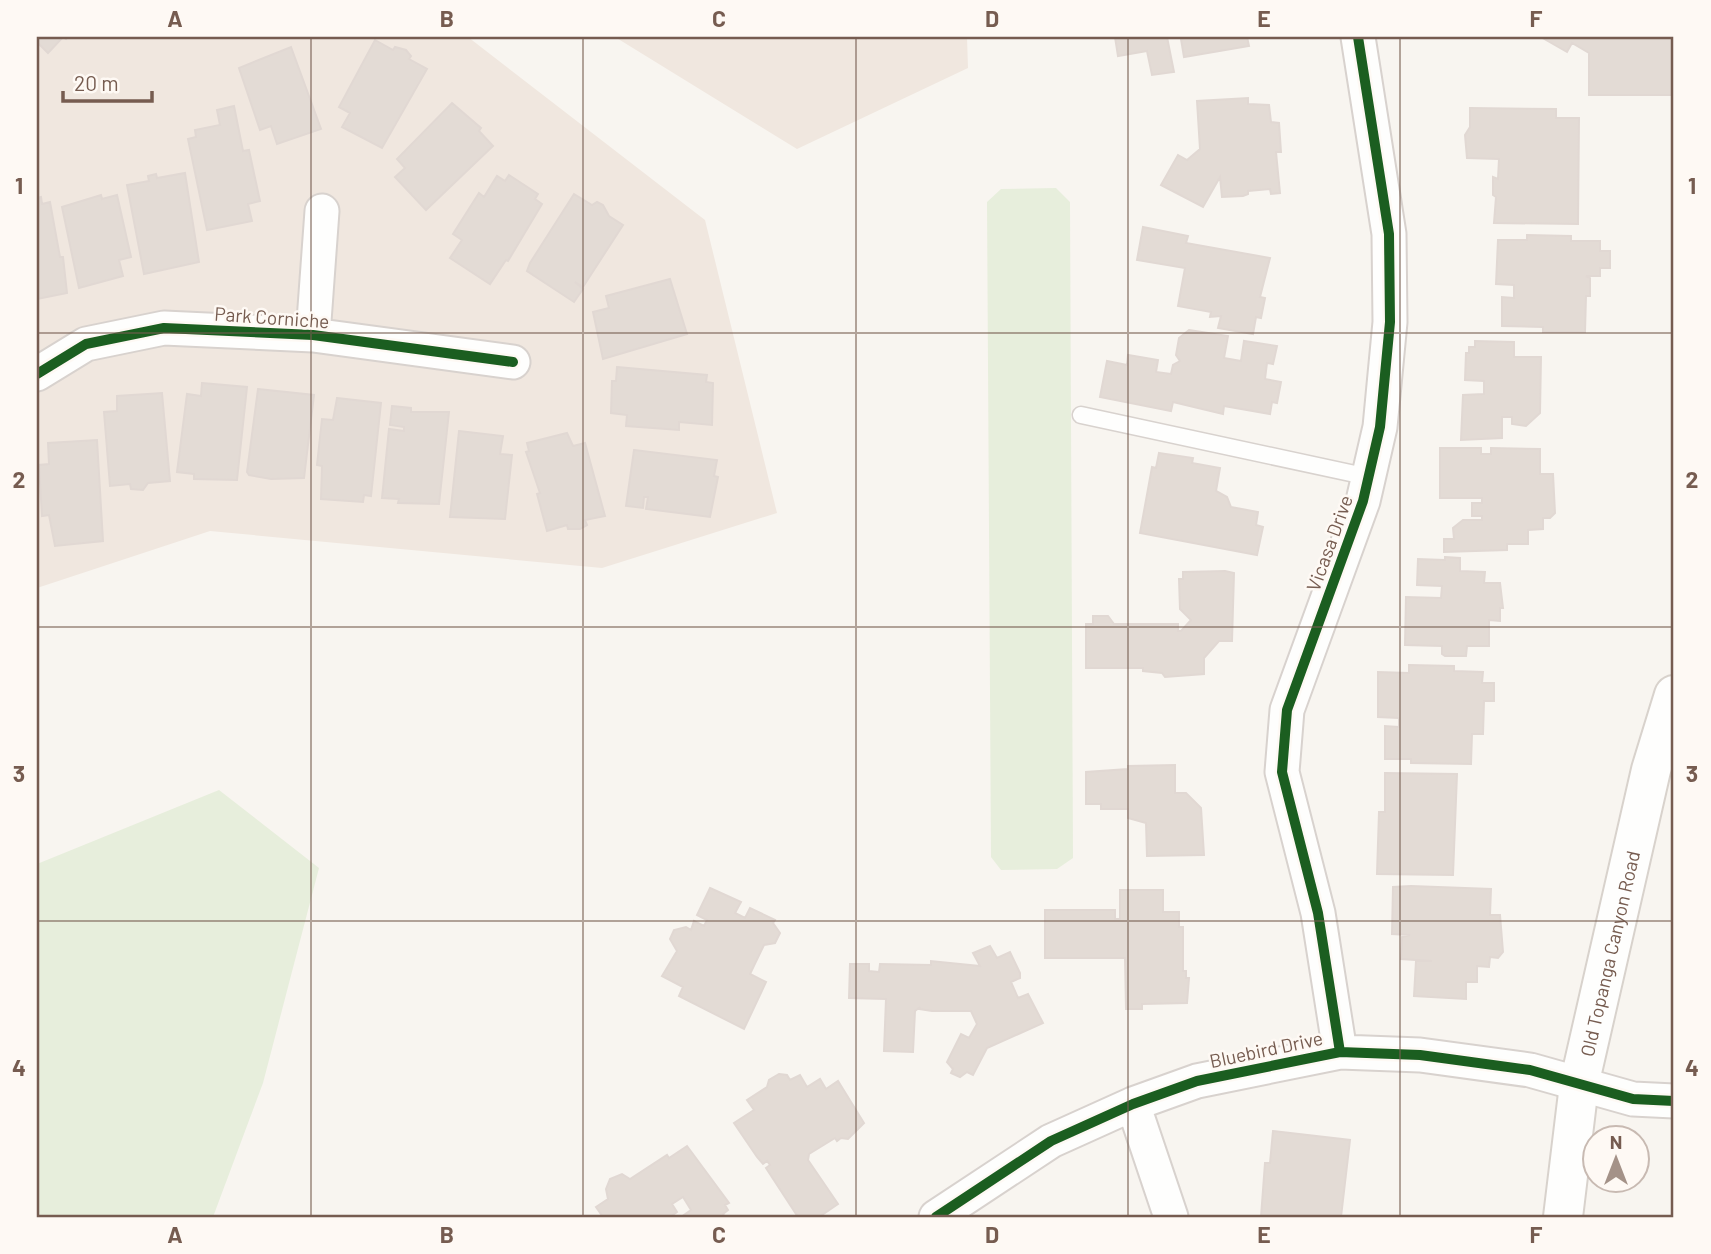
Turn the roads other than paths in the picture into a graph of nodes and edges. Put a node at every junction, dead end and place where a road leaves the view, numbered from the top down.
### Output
1 (1359, 37) edge
2 (322, 211) dead end
3 (313, 335) junction
4 (513, 362) dead end
5 (37, 374) edge
6 (1082, 415) dead end
7 (1369, 477) junction
8 (1674, 695) edge
9 (1340, 1052) junction
10 (1579, 1085) junction
11 (1674, 1101) edge
12 (1133, 1104) junction
13 (936, 1217) edge
14 (1171, 1217) edge
15 (1563, 1217) edge

1 - 7 street, Vicasa Drive
2 - 3 street
3 - 4 street, Park Corniche
3 - 5 street, Park Corniche
6 - 7 lane
7 - 9 street, Vicasa Drive
8 - 10 street, Old Topanga Canyon Road
9 - 10 street, Bluebird Drive
9 - 12 street, Bluebird Drive
10 - 11 street, Bluebird Drive
10 - 15 street, Old Topanga Canyon Road
12 - 13 street, Bluebird Drive
12 - 14 street

